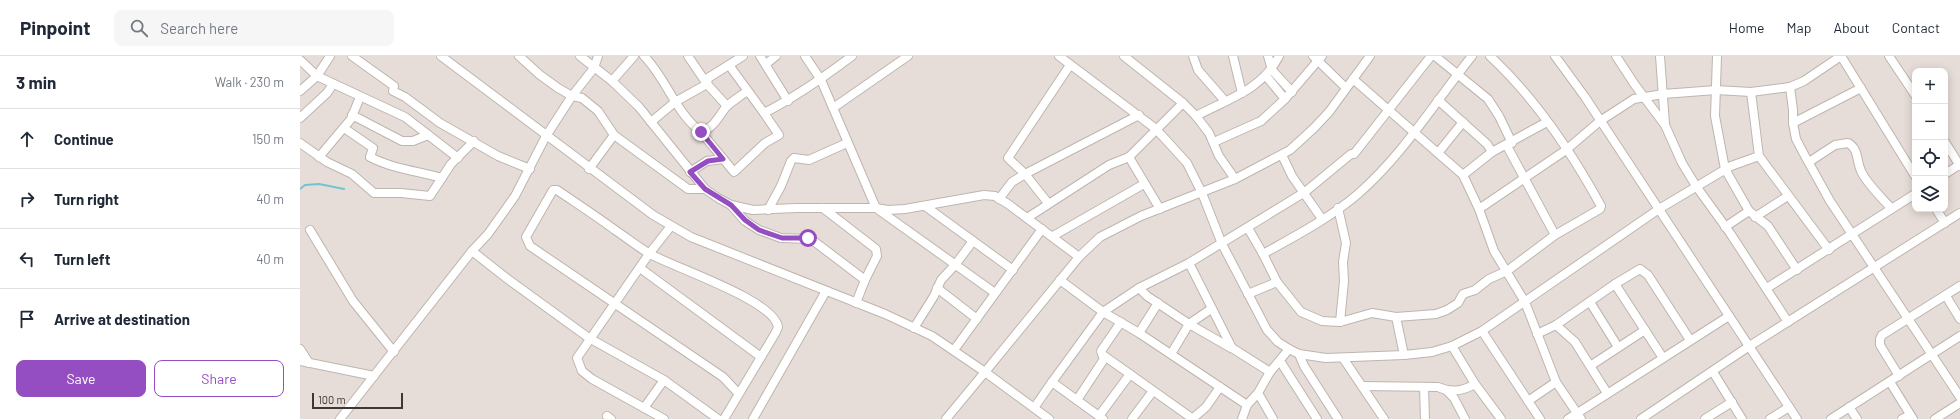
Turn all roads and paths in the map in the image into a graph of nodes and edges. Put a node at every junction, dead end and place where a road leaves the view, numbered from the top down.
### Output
1 (330, 56) edge
2 (352, 56) edge
3 (441, 56) edge
4 (519, 56) edge
5 (580, 56) edge
6 (598, 56) edge
7 (634, 56) edge
8 (644, 56) edge
9 (688, 56) edge
10 (743, 56) edge
11 (760, 56) edge
12 (776, 56) edge
13 (805, 56) edge
14 (908, 56) edge
15 (1124, 56) edge
16 (1193, 56) edge
17 (1233, 56) edge
18 (1268, 56) edge
19 (1279, 56) edge
20 (1370, 56) edge
21 (1431, 56) edge
22 (1435, 56) edge
23 (1472, 56) edge
24 (1490, 56) edge
25 (1555, 56) edge
26 (1616, 56) edge
27 (1660, 56) edge
28 (1717, 56) edge
29 (1841, 56) edge
30 (1890, 56) edge
31 (850, 57) edge
32 (1061, 57) edge
33 (1318, 58) edge
34 (300, 60) edge
35 (766, 64) junction
36 (729, 65) junction
37 (1070, 65) junction
38 (594, 68) junction
39 (1269, 73) junction
40 (1458, 74) junction
41 (317, 76) junction
42 (1353, 79) junction
43 (821, 80) junction
44 (612, 81) junction
45 (333, 84) junction
46 (708, 84) junction
47 (1790, 87) junction
48 (1346, 88) junction
49 (1861, 88) junction
50 (1716, 90) junction
51 (1912, 90) edge
52 (300, 91) edge
53 (747, 91) junction
54 (1292, 92) junction
55 (1751, 92) junction
56 (1242, 93) junction
57 (1663, 94) junction
58 (572, 96) junction
59 (1644, 96) junction
60 (360, 97) junction
61 (1285, 99) junction
62 (1438, 100) junction
63 (788, 101) junction
64 (1225, 101) junction
65 (675, 102) junction
66 (1183, 103) junction
67 (727, 106) junction
68 (833, 108) junction
69 (1389, 110) junction
70 (764, 113) junction
71 (352, 115) junction
72 (1139, 115) junction
73 (1196, 116) junction
74 (300, 118) edge
75 (1600, 121) junction
76 (650, 122) junction
77 (1463, 122) junction
78 (1547, 122) junction
79 (1793, 123) junction
80 (1665, 125) junction
81 (344, 128) junction
82 (1156, 129) junction
83 (701, 132) junction
84 (1414, 132) junction
85 (428, 135) junction
86 (614, 135) junction
87 (546, 136) junction
88 (474, 141) junction
89 (1214, 142) junction
90 (300, 143) edge
91 (848, 143) junction
92 (1510, 144) junction
93 (1948, 147) edge
94 (1566, 150) junction
95 (1492, 152) junction
96 (1438, 153) junction
97 (1282, 155) junction
98 (1759, 156) junction
99 (319, 157) junction
100 (1128, 157) junction
101 (458, 158) junction
102 (723, 159) junction
103 (1809, 162) junction
104 (1960, 165) edge
105 (530, 169) junction
106 (589, 169) junction
107 (1725, 169) junction
108 (1912, 171) edge
109 (690, 172) junction
110 (1948, 172) edge
111 (1025, 174) junction
112 (1462, 175) junction
113 (442, 178) junction
114 (1525, 178) junction
115 (1235, 179) junction
116 (1144, 184) junction
117 (1696, 186) junction
118 (705, 189) junction
119 (1305, 192) junction
120 (1202, 193) junction
121 (1788, 196) junction
122 (1912, 196) edge
123 (999, 199) junction
124 (1048, 203) junction
125 (731, 205) junction
126 (925, 206) junction
127 (823, 208) junction
128 (876, 208) junction
129 (1338, 208) junction
130 (1891, 208) junction
131 (1160, 209) junction
132 (1478, 209) junction
133 (1659, 209) junction
134 (768, 210) junction
135 (1938, 212) edge
136 (1960, 213) edge
137 (1752, 214) junction
138 (1027, 218) junction
139 (1322, 219) junction
140 (1945, 223) junction
141 (671, 226) junction
142 (1725, 227) junction
143 (1248, 228) junction
144 (1042, 229) junction
145 (310, 230) dead end
146 (1852, 234) junction
147 (1555, 235) junction
148 (1053, 236) junction
149 (973, 241) junction
150 (1222, 244) junction
151 (1829, 250) junction
152 (472, 251) junction
153 (649, 254) junction
154 (1263, 254) junction
155 (1079, 256) junction
156 (1189, 263) junction
157 (955, 265) junction
158 (1874, 266) junction
159 (640, 268) junction
160 (1014, 270) junction
161 (1797, 270) junction
162 (1507, 271) junction
163 (865, 280) junction
164 (1060, 280) junction
165 (1277, 282) junction
166 (1615, 284) junction
167 (1960, 286) edge
168 (937, 288) junction
169 (1139, 288) junction
170 (1767, 288) junction
171 (826, 291) junction
172 (995, 293) junction
173 (1248, 294) junction
174 (1946, 296) junction
175 (1524, 302) junction
176 (1590, 302) junction
177 (856, 303) junction
178 (1158, 303) junction
179 (615, 305) junction
180 (1211, 309) junction
181 (1103, 312) junction
182 (1728, 316) junction
183 (1396, 317) junction
184 (977, 319) junction
185 (1908, 319) junction
186 (1960, 319) edge
187 (1121, 322) junction
188 (1340, 322) junction
189 (1788, 322) junction
190 (1189, 324) junction
191 (1556, 325) junction
192 (914, 328) junction
193 (1645, 330) junction
194 (1482, 332) junction
195 (1139, 333) junction
196 (1538, 334) junction
197 (1960, 336) edge
198 (589, 338) junction
199 (1690, 340) junction
200 (1452, 346) junction
201 (1618, 347) junction
202 (1748, 347) junction
203 (1232, 348) junction
204 (300, 349) edge
205 (1289, 349) junction
206 (954, 350) junction
207 (394, 352) junction
208 (1171, 354) junction
209 (1299, 354) junction
210 (1103, 355) junction
211 (1404, 355) junction
212 (1932, 355) junction
213 (761, 357) junction
214 (1343, 358) junction
215 (1663, 358) junction
216 (300, 361) edge
217 (1280, 361) junction
218 (309, 363) junction
219 (1590, 366) junction
220 (985, 372) junction
221 (1270, 372) junction
222 (1713, 372) junction
223 (1130, 374) junction
224 (374, 376) junction
225 (1899, 376) junction
226 (664, 380) junction
227 (1052, 382) junction
228 (1556, 382) junction
229 (1890, 382) junction
230 (1475, 384) junction
231 (1362, 386) junction
232 (1220, 387) junction
233 (1424, 388) junction
234 (1153, 391) junction
235 (1448, 391) junction
236 (1258, 393) junction
237 (1607, 393) junction
238 (739, 394) junction
239 (1960, 397) edge
240 (1077, 400) junction
241 (1528, 401) junction
242 (1732, 402) junction
243 (1960, 403) edge
244 (1247, 405) junction
245 (1789, 407) junction
246 (1849, 407) junction
247 (644, 408) junction
248 (1034, 408) junction
249 (1579, 416) edge
250 (1911, 417) edge
251 (1101, 418) edge
252 (1643, 418) edge
253 (340, 419) edge
254 (664, 419) edge
255 (718, 419) edge
256 (724, 419) edge
257 (753, 419) edge
258 (946, 419) edge
259 (1049, 419) edge
260 (1132, 419) edge
261 (1192, 419) edge
262 (1242, 419) edge
263 (1273, 419) edge
264 (1317, 419) edge
265 (1338, 419) edge
266 (1384, 419) edge
267 (1424, 419) edge
268 (1465, 419) edge
269 (1501, 419) edge
270 (1540, 419) edge
271 (1568, 419) edge
272 (1706, 419) edge
273 (1742, 419) edge
274 (1770, 419) edge
275 (1797, 419) edge
276 (1831, 419) edge
277 (1857, 419) edge
278 (1902, 419) edge
279 (1935, 419) edge

1 - 41 street
2 - 88 street
3 - 87 street
4 - 58 street
5 - 38 street
6 - 38 street
7 - 44 street
8 - 65 street
9 - 46 street
10 - 36 street
11 - 35 street
12 - 35 street
13 - 43 street
14 - 68 street
15 - 66 street
16 - 64 street
17 - 56 street
18 - 39 street
19 - 39 street
20 - 42 street
21 - 69 street
22 - 40 street
23 - 40 street
24 - 78 street
25 - 75 street
26 - 59 street
27 - 57 street
28 - 50 street
29 - 47 street
29 - 49 street
30 - 51 street
31 - 43 street
32 - 37 street
33 - 48 street
33 - 54 street
34 - 41 street
35 - 63 street
36 - 46 street
36 - 53 street
37 - 72 street
37 - 111 street
38 - 44 street
38 - 58 street
39 - 54 street
39 - 56 street
39 - 61 street
40 - 62 street
40 - 92 street
41 - 45 street
41 - 52 street
42 - 48 street
42 - 69 street
43 - 63 street
43 - 68 street
44 - 76 street
45 - 60 street
45 - 74 street
46 - 65 street
46 - 67 street
47 - 55 street
47 - 79 street
48 - 97 street
49 - 79 street
49 - 108 street
50 - 55 street
50 - 57 street
50 - 107 street
53 - 67 street
53 - 70 street
54 - 61 street
55 - 98 street
56 - 64 street
57 - 59 street
57 - 80 street
58 - 86 street
58 - 87 street
59 - 75 street
59 - 80 street
60 - 71 street
60 - 85 street
61 - 89 street
62 - 77 street
62 - 84 street
63 - 70 street
64 - 73 street
65 - 76 street
65 - 83 street
66 - 73 street
66 - 82 street
67 - 83 street
68 - 91 street
69 - 84 street
69 - 119 street
70 - 102 street
71 - 81 street
71 - 85 street
72 - 82 street
72 - 111 street
73 - 89 street
75 - 94 street
75 - 133 street
76 - 109 street
77 - 95 street
77 - 96 street
78 - 92 street
78 - 94 street
79 - 103 street
80 - 117 street
81 - 99 street
81 - 113 street
82 - 100 street
82 - 120 street
83 - 102 street
84 - 96 street
84 - 129 street
85 - 101 street
86 - 106 street
86 - 118 street
87 - 105 street
87 - 106 street
88 - 101 street
88 - 105 street
89 - 115 street
90 - 99 street
91 - 128 street
91 - 134 street
92 - 95 street
92 - 114 street
93 - 104 street
94 - 114 street
94 - 147 street
95 - 112 street
96 - 112 street
97 - 115 street
97 - 119 street
98 - 107 street
98 - 121 street
99 - 113 street
100 - 116 street
100 - 124 street
101 - 113 street
102 - 109 street
103 - 130 street
103 - 146 street
104 - 110 street
105 - 152 street
106 - 141 street
107 - 117 street
107 - 137 street
109 - 118 street
111 - 123 street
111 - 124 street
112 - 132 street
114 - 132 street
114 - 147 street
115 - 120 street
116 - 131 street
116 - 148 street
117 - 133 street
117 - 142 street
118 - 125 street
119 - 139 street
119 - 143 street
120 - 131 street
120 - 150 street
121 - 137 street
121 - 151 street
122 - 130 street
123 - 126 street
123 - 138 street
124 - 138 street
125 - 134 street
125 - 163 street
126 - 128 street
126 - 149 street
127 - 128 street
127 - 134 street
127 - 163 street
128 - 157 street
129 - 139 street
129 - 188 street
130 - 146 street
131 - 155 street
132 - 162 street
133 - 175 street
133 - 182 street
135 - 140 street
136 - 140 street
137 - 142 street
137 - 161 street
138 - 144 street
139 - 154 street
140 - 158 street
141 - 153 street
141 - 171 street
142 - 170 street
143 - 150 street
143 - 154 street
144 - 148 street
144 - 160 street
145 - 207 street
146 - 151 street
146 - 158 street
147 - 162 street
148 - 155 street
149 - 157 street
149 - 160 street
150 - 156 street
150 - 173 street
151 - 161 street
152 - 198 street
152 - 207 street
153 - 159 street
153 - 179 street
153 - 213 street
154 - 165 street
155 - 164 street
156 - 169 street
156 - 180 street
157 - 168 street
157 - 172 street
158 - 185 street
158 - 189 street
159 - 179 street
159 - 213 street
160 - 172 street
161 - 170 street
162 - 175 street
162 - 183 street
163 - 177 street
164 - 181 street
164 - 220 street
165 - 173 street
165 - 188 street
166 - 176 street
166 - 193 street
166 - 199 street
167 - 174 street
168 - 184 street
168 - 192 street
169 - 178 street
169 - 181 street
170 - 189 street
171 - 177 street
171 - 257 street
172 - 184 street
173 - 205 street
174 - 185 street
174 - 186 street
175 - 194 street
175 - 196 street
176 - 191 street
176 - 201 street
177 - 192 street
178 - 190 street
178 - 195 street
179 - 198 street
179 - 238 street
180 - 190 street
180 - 203 street
181 - 187 street
181 - 227 street
182 - 199 street
182 - 202 street
183 - 188 street
183 - 211 street
184 - 206 street
185 - 212 street
185 - 225 street
187 - 195 street
187 - 210 street
189 - 202 street
190 - 203 street
190 - 208 street
191 - 196 street
191 - 219 street
192 - 206 street
193 - 201 street
193 - 215 street
194 - 200 street
194 - 241 street
195 - 208 street
196 - 228 street
197 - 212 street
198 - 226 street
198 - 247 street
199 - 215 street
200 - 211 street
200 - 230 street
201 - 219 street
202 - 222 street
202 - 245 street
203 - 221 street
204 - 218 street
205 - 209 street
205 - 217 street
206 - 220 street
207 - 224 street
208 - 232 street
209 - 214 street
209 - 265 street
210 - 223 street
210 - 240 street
211 - 214 street
212 - 225 street
212 - 239 street
213 - 238 street
214 - 231 street
215 - 237 street
216 - 218 street
217 - 221 street
217 - 264 street
218 - 224 street
219 - 237 street
220 - 248 street
220 - 258 street
221 - 236 street
222 - 242 street
222 - 252 street
223 - 234 street
223 - 251 street
224 - 253 street
225 - 229 street
226 - 247 street
226 - 255 street
227 - 240 street
227 - 248 street
228 - 241 street
228 - 249 street
229 - 246 street
229 - 250 street
230 - 235 street
230 - 269 street
231 - 233 street
231 - 266 street
232 - 244 street
232 - 261 street
233 - 235 street
233 - 267 street
234 - 260 street
234 - 261 street
235 - 268 street
236 - 244 street
236 - 263 street
237 - 249 street
238 - 256 street
240 - 251 street
241 - 270 street
242 - 272 street
242 - 273 street
243 - 279 street
244 - 262 street
245 - 274 street
245 - 275 street
246 - 276 street
246 - 277 street
247 - 254 street
248 - 259 street
249 - 271 street
250 - 278 street

